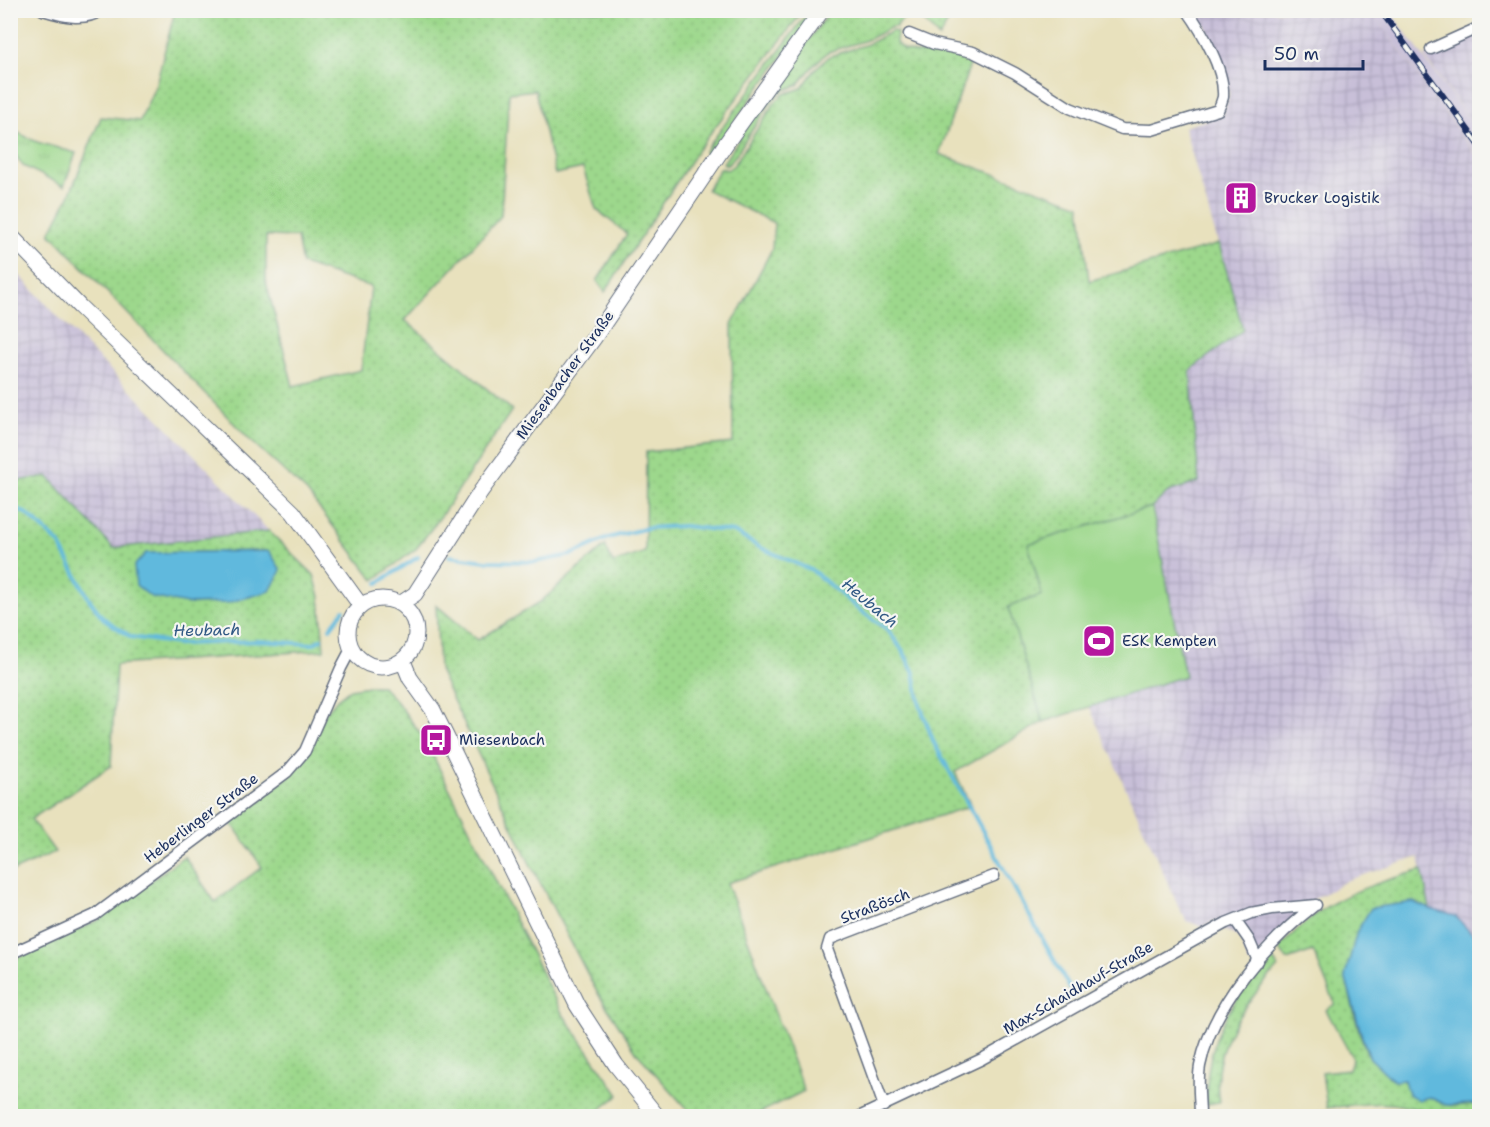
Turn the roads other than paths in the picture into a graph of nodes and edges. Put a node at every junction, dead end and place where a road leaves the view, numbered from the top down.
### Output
1 (42, 10) edge
2 (102, 10) edge
3 (822, 10) edge
4 (1187, 10) edge
5 (1479, 27) edge
6 (909, 34) dead end
7 (1431, 50) dead end
8 (10, 235) edge
9 (400, 604) junction
10 (361, 606) junction
11 (351, 649) junction
12 (403, 661) junction
13 (994, 876) dead end
14 (1235, 920) junction
15 (10, 954) edge
16 (1258, 961) junction
17 (884, 1106) junction
18 (657, 1116) edge
19 (861, 1116) edge
20 (1200, 1116) edge

1 - 2 street
3 - 9 main road, Miesenbacher Straße
4 - 6 street
5 - 7 street
8 - 10 main road
9 - 10 main road
9 - 12 main road
10 - 11 main road
11 - 12 main road
11 - 15 street, Heberlinger Straße
12 - 18 main road
13 - 17 street, Straßösch
14 - 16 street
14 - 16 street, Max-Schaidhauf-Straße
14 - 17 street, Max-Schaidhauf-Straße
16 - 20 street
17 - 19 street, Max-Schaidhauf-Straße

